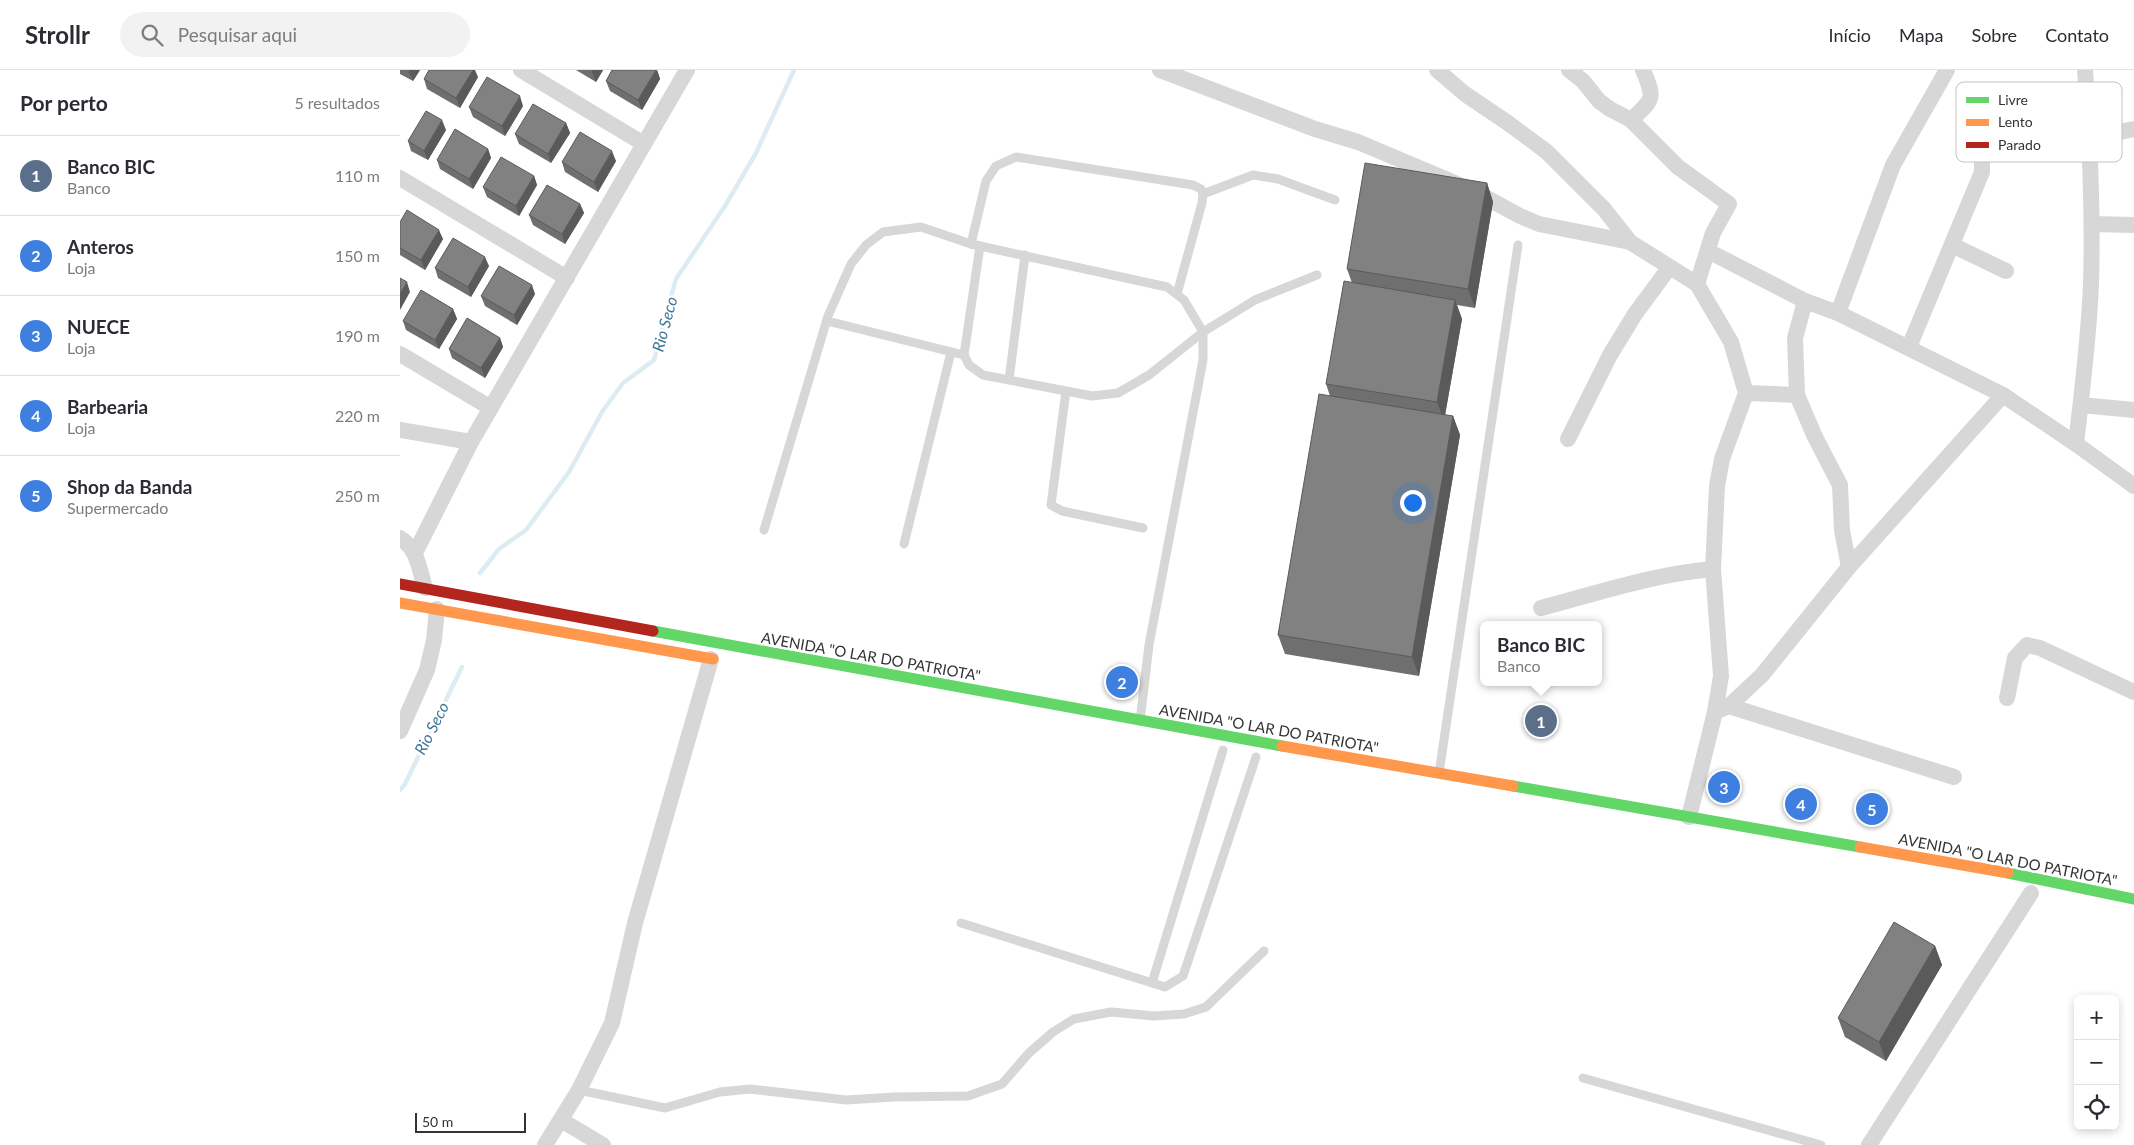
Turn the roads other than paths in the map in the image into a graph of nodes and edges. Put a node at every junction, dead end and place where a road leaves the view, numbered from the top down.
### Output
1 (521, 70) edge
2 (687, 70) edge
3 (1160, 70) edge
4 (1437, 70) edge
5 (1569, 70) edge
6 (1643, 70) edge
7 (1947, 70) edge
8 (1631, 120) junction
9 (644, 144) junction
10 (1982, 162) edge
11 (2091, 162) edge
12 (400, 178) edge
13 (1203, 194) junction
14 (1335, 200) dead end
15 (2092, 224) junction
16 (2134, 225) edge
17 (1630, 242) junction
18 (976, 245) junction
19 (1518, 245) dead end
20 (1952, 245) junction
21 (1708, 251) junction
22 (1025, 255) junction
23 (1669, 268) junction
24 (2006, 271) dead end
25 (1317, 275) dead end
26 (567, 278) junction
27 (1697, 284) junction
28 (1176, 294) junction
29 (1805, 301) junction
30 (1838, 313) junction
31 (827, 321) junction
32 (1203, 332) junction
33 (1908, 347) junction
34 (951, 352) junction
35 (400, 354) edge
36 (964, 355) junction
37 (1009, 380) junction
38 (1066, 391) junction
39 (1746, 393) junction
40 (1796, 395) junction
41 (2004, 396) junction
42 (2081, 405) junction
43 (491, 408) junction
44 (2134, 410) edge
45 (400, 430) edge
46 (1568, 440) dead end
47 (471, 442) junction
48 (2076, 444) junction
49 (2134, 486) edge
50 (1143, 528) dead end
51 (764, 530) dead end
52 (400, 538) edge
53 (904, 544) dead end
54 (415, 553) junction
55 (1849, 567) junction
56 (1713, 569) junction
57 (400, 584) edge
58 (424, 588) junction
59 (400, 603) edge
60 (1541, 608) dead end
61 (444, 611) junction
62 (716, 659) joint
63 (2134, 692) edge
64 (2006, 698) dead end
65 (1722, 709) junction
66 (1140, 721) junction
67 (400, 731) edge
68 (1222, 750) dead end
69 (1256, 757) dead end
70 (1439, 774) junction
71 (1954, 777) dead end
72 (1689, 818) junction
73 (2015, 890) dead end
74 (2036, 894) joint
75 (2134, 899) edge
76 (961, 923) dead end
77 (1264, 951) dead end
78 (1152, 983) junction
79 (1583, 1078) dead end
80 (579, 1090) junction
81 (561, 1120) junction
82 (1817, 1144) edge
83 (545, 1145) edge
84 (603, 1145) edge
85 (1869, 1145) edge

1 - 9 street
2 - 9 street
3 - 17 street
4 - 17 street
5 - 8 street
6 - 8 street
7 - 30 street
8 - 21 street
9 - 26 street
10 - 20 street
11 - 15 street
12 - 26 street
13 - 14 lane
13 - 18 lane
13 - 28 lane
15 - 16 street
15 - 42 street
17 - 23 street
18 - 22 lane
18 - 31 lane
18 - 36 lane
19 - 70 lane
20 - 24 street
20 - 33 street
21 - 27 street
21 - 29 street
22 - 28 lane
22 - 37 lane
23 - 27 street
23 - 46 street
25 - 32 lane
26 - 43 street
27 - 39 street
28 - 32 lane
29 - 30 street
29 - 40 street
30 - 33 street
31 - 34 lane
31 - 51 lane
32 - 38 lane
32 - 66 lane
33 - 41 street
34 - 36 lane
34 - 53 lane
35 - 43 street
36 - 37 lane
37 - 38 lane
38 - 50 lane
39 - 40 street
39 - 56 street
40 - 55 street
41 - 48 street
41 - 55 street
42 - 44 street
42 - 48 street
43 - 47 street
45 - 47 street
47 - 54 street
48 - 49 street
52 - 54 street
54 - 58 street
55 - 65 street
56 - 60 street
56 - 65 street
57 - 58 main road, AVENIDA "O LAR DO PATRIOTA"
58 - 66 main road, AVENIDA "O LAR DO PATRIOTA"
59 - 61 main road
61 - 62 main road
61 - 67 street
62 - 80 street
63 - 64 street
65 - 71 street
65 - 72 street
66 - 70 main road, AVENIDA "O LAR DO PATRIOTA"
68 - 78 lane
69 - 78 lane
70 - 72 main road, AVENIDA "O LAR DO PATRIOTA"
72 - 75 main road, AVENIDA "O LAR DO PATRIOTA"
73 - 74 main road, AVENIDA "O LAR DO PATRIOTA"
74 - 85 street
76 - 78 lane
77 - 80 lane
79 - 82 lane
80 - 81 street
81 - 83 street
81 - 84 street

